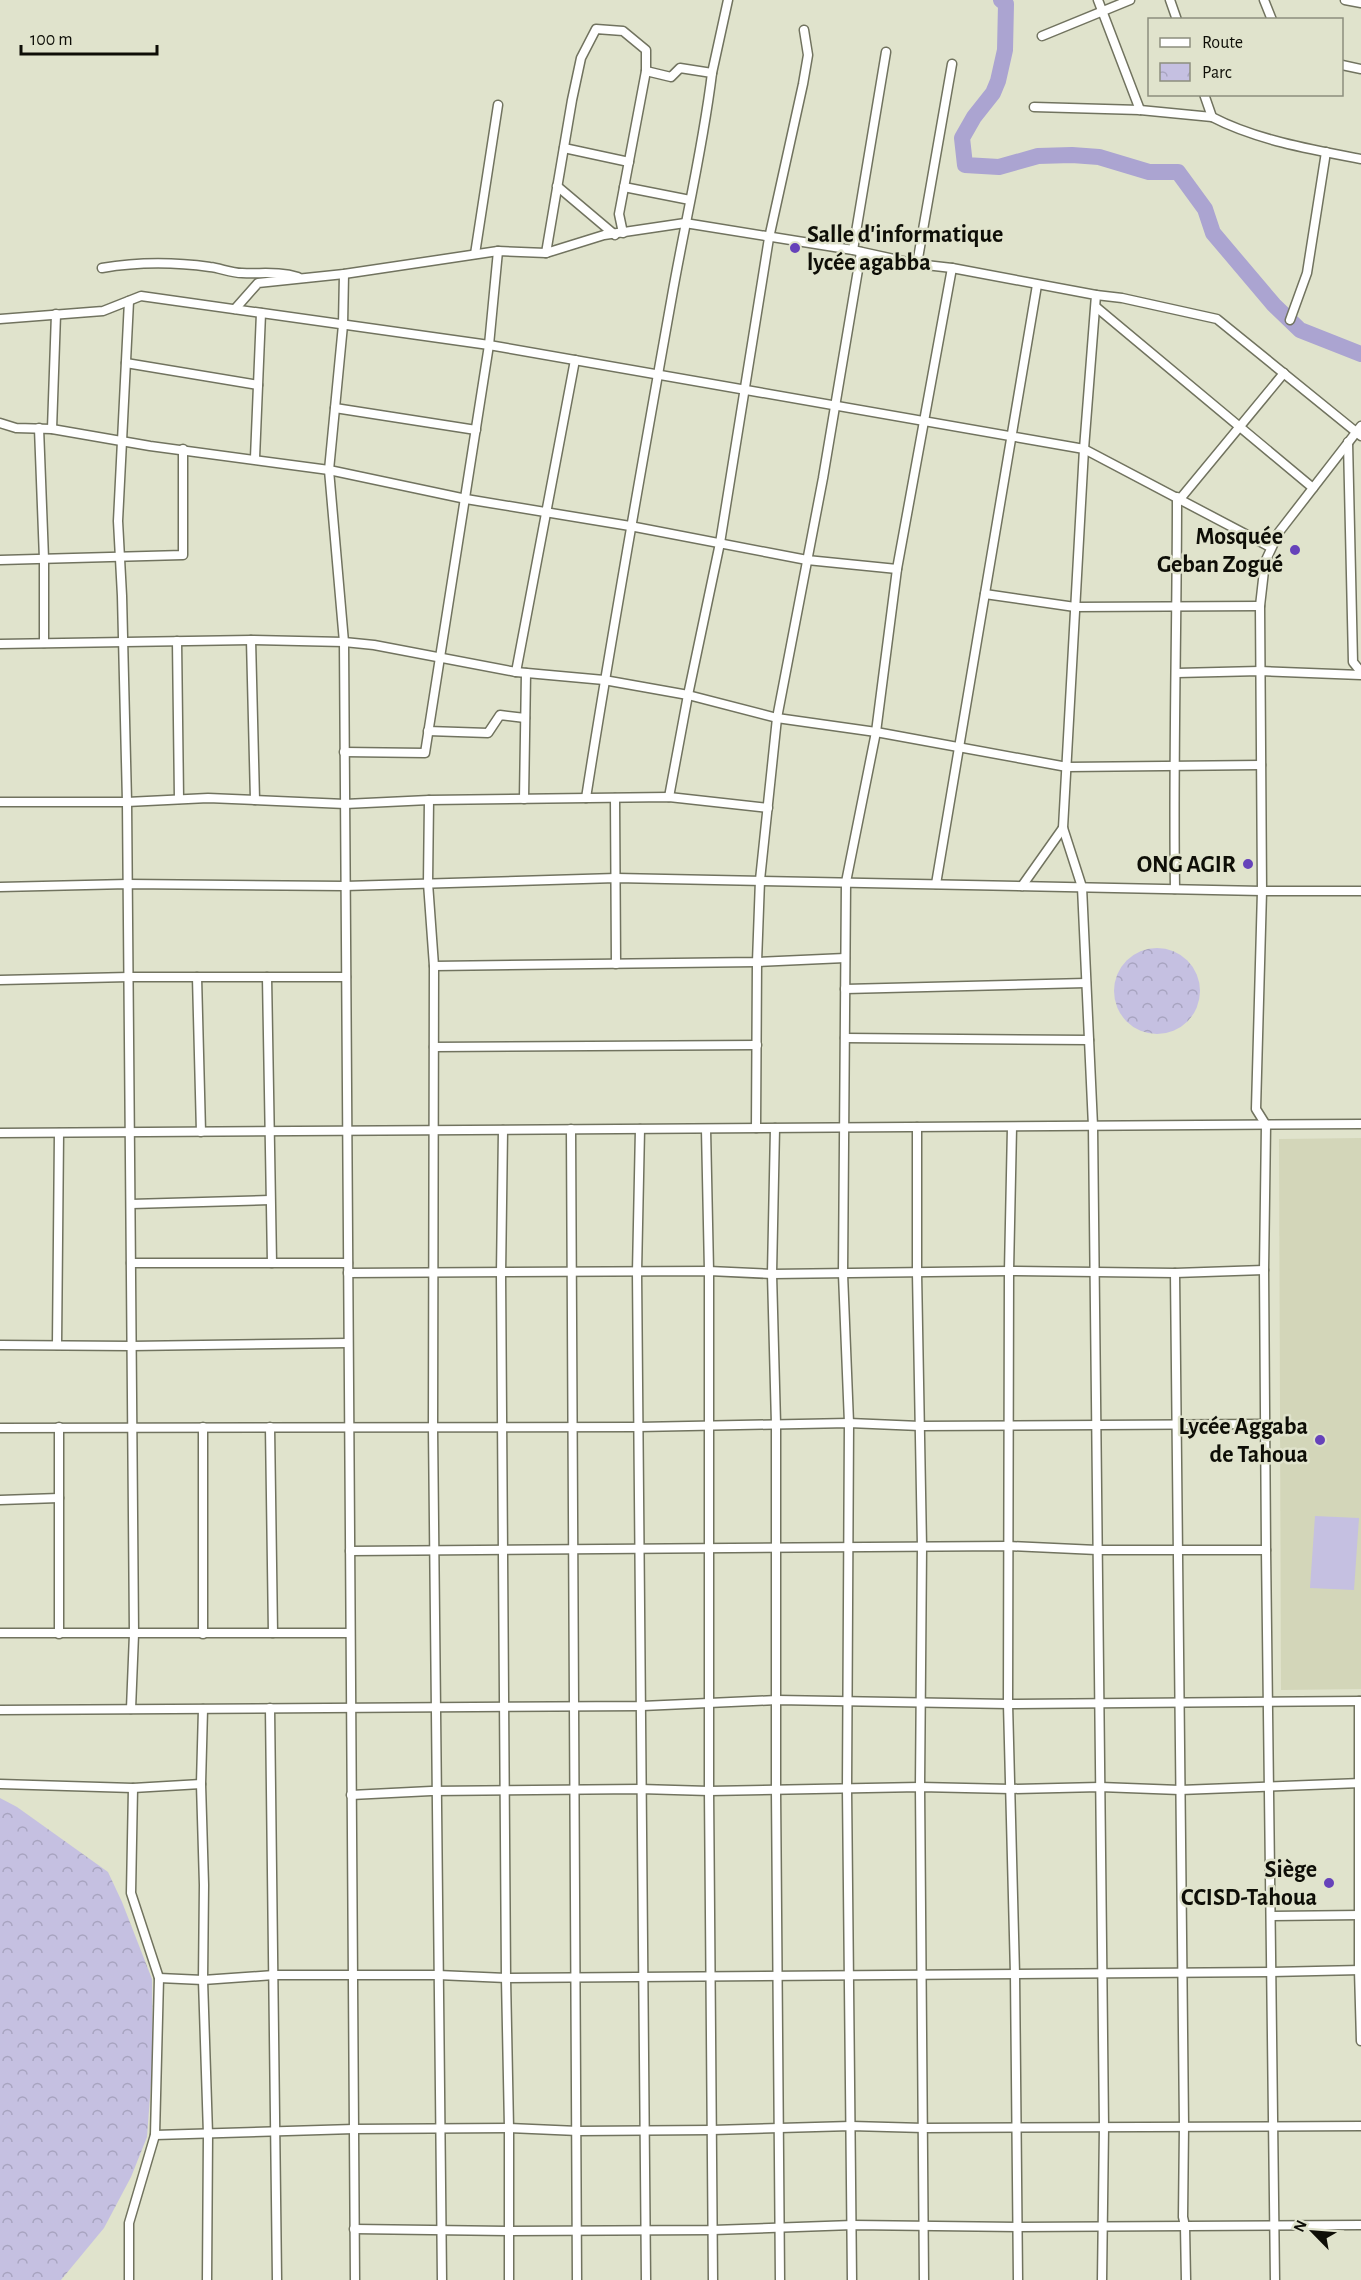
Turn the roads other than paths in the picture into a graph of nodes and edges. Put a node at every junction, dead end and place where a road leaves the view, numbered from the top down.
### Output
1 (728, 0) edge
2 (1098, 0) edge
3 (1130, 0) edge
4 (1170, 0) edge
5 (1264, 0) edge
6 (1345, 0) edge
7 (1361, 3) edge
8 (1102, 11) junction
9 (1176, 18) edge
10 (1271, 18) edge
11 (804, 30) dead end
12 (1042, 36) dead end
13 (886, 52) dead end
14 (952, 64) dead end
15 (1343, 65) edge
16 (1361, 69) edge
17 (646, 71) junction
18 (712, 73) junction
19 (1205, 96) edge
20 (498, 105) dead end
21 (1034, 107) dead end
22 (1140, 110) junction
23 (1212, 117) junction
24 (564, 148) junction
25 (1326, 152) junction
26 (1361, 159) edge
27 (629, 162) junction
28 (557, 186) junction
29 (624, 187) junction
30 (690, 200) junction
31 (685, 224) junction
32 (619, 234) junction
33 (769, 238) junction
34 (498, 251) junction
35 (857, 251) junction
36 (546, 253) junction
37 (475, 254) junction
38 (916, 264) junction
39 (102, 268) dead end
40 (952, 268) junction
41 (344, 274) junction
42 (304, 278) junction
43 (1037, 285) junction
44 (1096, 295) junction
45 (129, 301) junction
46 (1096, 307) junction
47 (235, 309) junction
48 (261, 313) junction
49 (56, 314) junction
50 (0, 319) edge
51 (1290, 320) dead end
52 (343, 325) junction
53 (489, 345) junction
54 (575, 360) junction
55 (126, 363) junction
56 (1284, 373) junction
57 (658, 374) junction
58 (258, 385) junction
59 (744, 389) junction
60 (834, 404) junction
61 (335, 408) junction
62 (925, 421) junction
63 (0, 423) edge
64 (1240, 427) junction
65 (39, 428) junction
66 (52, 429) junction
67 (476, 430) junction
68 (1359, 431) edge
69 (1012, 436) junction
70 (123, 441) junction
71 (1348, 442) junction
72 (1084, 448) junction
73 (183, 449) junction
74 (255, 458) junction
75 (329, 470) junction
76 (1313, 488) junction
77 (1178, 498) junction
78 (466, 499) junction
79 (546, 511) junction
80 (630, 526) junction
81 (720, 543) junction
82 (1270, 547) junction
83 (118, 557) junction
84 (44, 559) junction
85 (0, 560) edge
86 (807, 560) junction
87 (1351, 560) junction
88 (897, 569) junction
89 (1361, 570) edge
90 (985, 594) junction
91 (1177, 606) junction
92 (1260, 606) junction
93 (1075, 607) junction
94 (251, 639) junction
95 (177, 641) junction
96 (123, 642) junction
97 (344, 642) junction
98 (44, 643) junction
99 (0, 644) edge
100 (439, 657) junction
101 (1260, 671) junction
102 (521, 672) junction
103 (1177, 673) junction
104 (1361, 674) edge
105 (604, 680) junction
106 (688, 695) junction
107 (525, 718) junction
108 (777, 718) junction
109 (428, 731) junction
110 (876, 732) junction
111 (959, 747) junction
112 (344, 752) junction
113 (1261, 765) junction
114 (1173, 766) junction
115 (1066, 767) junction
116 (669, 797) junction
117 (586, 798) junction
118 (615, 798) junction
119 (179, 799) junction
120 (524, 799) junction
121 (255, 800) junction
122 (429, 800) junction
123 (0, 802) edge
124 (127, 802) junction
125 (345, 804) junction
126 (768, 808) junction
127 (1063, 828) junction
128 (616, 878) junction
129 (760, 880) junction
130 (846, 882) junction
131 (428, 883) junction
132 (128, 884) junction
133 (936, 884) junction
134 (345, 886) junction
135 (1022, 886) junction
136 (0, 887) edge
137 (1082, 887) junction
138 (1175, 889) junction
139 (1262, 891) junction
140 (1361, 891) edge
141 (845, 958) junction
142 (757, 962) junction
143 (616, 964) junction
144 (434, 966) junction
145 (129, 977) junction
146 (197, 977) junction
147 (267, 977) junction
148 (346, 977) junction
149 (0, 980) edge
150 (1086, 983) junction
151 (845, 989) junction
152 (845, 1038) junction
153 (1089, 1040) junction
154 (757, 1045) junction
155 (434, 1047) junction
156 (1266, 1125) junction
157 (1361, 1125) edge
158 (1093, 1126) junction
159 (917, 1127) junction
160 (1012, 1127) junction
161 (756, 1128) junction
162 (775, 1128) junction
163 (844, 1128) junction
164 (571, 1129) junction
165 (640, 1129) junction
166 (706, 1129) junction
167 (434, 1130) junction
168 (503, 1130) junction
169 (270, 1131) junction
170 (347, 1131) junction
171 (59, 1132) junction
172 (130, 1132) junction
173 (201, 1132) junction
174 (0, 1133) edge
175 (270, 1200) junction
176 (131, 1204) junction
177 (131, 1263) junction
178 (272, 1263) junction
179 (348, 1263) junction
180 (1264, 1270) junction
181 (709, 1271) junction
182 (1009, 1271) junction
183 (1095, 1271) junction
184 (637, 1272) junction
185 (434, 1273) junction
186 (917, 1273) junction
187 (1175, 1273) junction
188 (348, 1274) junction
189 (501, 1274) junction
190 (571, 1274) junction
191 (772, 1274) junction
192 (843, 1274) junction
193 (348, 1343) junction
194 (0, 1345) edge
195 (57, 1345) junction
196 (130, 1346) junction
197 (776, 1424) junction
198 (849, 1424) junction
199 (1096, 1424) junction
200 (1176, 1424) junction
201 (1265, 1424) junction
202 (708, 1425) junction
203 (1008, 1425) junction
204 (920, 1426) junction
205 (59, 1427) junction
206 (130, 1427) junction
207 (203, 1427) junction
208 (270, 1427) junction
209 (502, 1427) junction
210 (571, 1427) junction
211 (638, 1427) junction
212 (0, 1428) edge
213 (349, 1428) junction
214 (433, 1428) junction
215 (58, 1498) junction
216 (0, 1500) edge
217 (1008, 1546) junction
218 (640, 1547) junction
219 (709, 1547) junction
220 (777, 1547) junction
221 (848, 1547) junction
222 (922, 1547) junction
223 (573, 1548) junction
224 (1097, 1550) junction
225 (1178, 1550) junction
226 (1266, 1550) junction
227 (350, 1551) junction
228 (434, 1551) junction
229 (503, 1551) junction
230 (0, 1633) edge
231 (273, 1633) junction
232 (350, 1633) junction
233 (59, 1634) junction
234 (134, 1634) junction
235 (203, 1634) junction
236 (777, 1700) junction
237 (847, 1701) junction
238 (1360, 1701) edge
239 (709, 1702) junction
240 (920, 1702) junction
241 (1179, 1702) junction
242 (1268, 1702) junction
243 (1008, 1704) junction
244 (1100, 1704) junction
245 (642, 1706) junction
246 (435, 1707) junction
247 (504, 1707) junction
248 (573, 1707) junction
249 (270, 1708) junction
250 (351, 1708) junction
251 (131, 1709) junction
252 (203, 1709) junction
253 (0, 1710) edge
254 (1360, 1783) edge
255 (0, 1784) edge
256 (201, 1784) junction
257 (920, 1787) junction
258 (1100, 1787) junction
259 (1269, 1787) junction
260 (133, 1788) junction
261 (640, 1789) junction
262 (847, 1789) junction
263 (574, 1790) junction
264 (1011, 1790) junction
265 (1180, 1790) junction
266 (435, 1791) junction
267 (504, 1791) junction
268 (709, 1791) junction
269 (776, 1791) junction
270 (351, 1795) junction
271 (1360, 1915) edge
272 (1272, 1916) junction
273 (1360, 1970) edge
274 (1271, 1972) junction
275 (1182, 1973) junction
276 (1015, 1974) junction
277 (1101, 1974) junction
278 (274, 1975) junction
279 (438, 1975) junction
280 (921, 1975) junction
281 (352, 1976) junction
282 (777, 1976) junction
283 (848, 1976) junction
284 (642, 1977) junction
285 (711, 1977) junction
286 (159, 1978) junction
287 (506, 1978) junction
288 (575, 1978) junction
289 (203, 1980) junction
290 (1361, 2041) edge
291 (1273, 2125) junction
292 (851, 2126) junction
293 (1184, 2126) junction
294 (1361, 2126) edge
295 (781, 2127) junction
296 (1104, 2127) junction
297 (510, 2128) junction
298 (924, 2128) junction
299 (1016, 2128) junction
300 (354, 2129) junction
301 (442, 2129) junction
302 (712, 2130) junction
303 (275, 2131) junction
304 (578, 2131) junction
305 (644, 2131) junction
306 (208, 2134) junction
307 (155, 2135) junction
308 (853, 2225) junction
309 (925, 2225) junction
310 (1274, 2225) junction
311 (1361, 2225) edge
312 (1185, 2226) junction
313 (781, 2227) junction
314 (1018, 2227) junction
315 (1102, 2227) junction
316 (354, 2229) junction
317 (442, 2230) junction
318 (645, 2230) junction
319 (713, 2230) junction
320 (508, 2231) junction
321 (577, 2231) junction
322 (129, 2280) edge
323 (207, 2280) edge
324 (277, 2280) edge
325 (355, 2280) edge
326 (442, 2280) edge
327 (508, 2280) edge
328 (577, 2280) edge
329 (646, 2280) edge
330 (713, 2280) edge
331 (780, 2280) edge
332 (852, 2280) edge
333 (924, 2280) edge
334 (1018, 2280) edge
335 (1102, 2280) edge
336 (1186, 2280) edge
337 (1275, 2280) edge

1 - 18 street
2 - 8 street
3 - 8 street
4 - 9 street
5 - 10 street
6 - 7 street
8 - 12 street
8 - 22 street
11 - 33 street
13 - 35 street
14 - 38 street
15 - 16 street
17 - 18 street
17 - 24 street
17 - 27 street
18 - 30 street
19 - 23 street
20 - 37 street
21 - 22 street
22 - 23 street
23 - 25 street
24 - 27 street
24 - 28 street
25 - 26 street
25 - 51 street
27 - 29 street
28 - 32 street
28 - 36 street
29 - 30 street
29 - 32 street
30 - 31 street
31 - 32 street
31 - 33 street
31 - 57 street
32 - 36 street
33 - 35 street
33 - 59 street
34 - 36 street
34 - 37 street
34 - 53 street
35 - 38 street
35 - 60 street
37 - 41 street
38 - 40 street
39 - 42 street
40 - 43 street
40 - 62 street
41 - 42 street
41 - 52 street
42 - 47 street
43 - 44 street
43 - 69 street
44 - 46 street
44 - 56 street
45 - 47 street
45 - 49 street
45 - 55 street
46 - 64 street
46 - 72 street
47 - 48 street
48 - 52 street
48 - 58 street
49 - 50 street
49 - 66 street
52 - 53 street
52 - 61 street
53 - 54 street
53 - 67 street
54 - 57 street
54 - 79 street
55 - 58 street
55 - 70 street
56 - 64 street
56 - 68 street
57 - 59 street
57 - 80 street
58 - 74 street
59 - 60 street
59 - 81 street
60 - 62 street
60 - 86 street
61 - 67 street
61 - 75 street
62 - 69 street
62 - 88 street
63 - 65 street
64 - 76 street
64 - 77 street
65 - 66 street
65 - 84 street
66 - 70 street
67 - 78 street
68 - 71 street
69 - 72 street
69 - 90 street
70 - 73 street
70 - 83 street
71 - 76 street
71 - 87 street
72 - 77 street
72 - 93 street
73 - 74 street
73 - 83 street
74 - 75 street
75 - 78 street
75 - 97 street
76 - 82 street
77 - 82 street
77 - 91 street
78 - 79 street
78 - 100 street
79 - 80 street
79 - 102 street
80 - 81 street
80 - 105 street
81 - 86 street
81 - 106 street
82 - 92 street
83 - 84 street
83 - 96 street
84 - 85 street
84 - 98 street
86 - 88 street
86 - 108 street
87 - 89 street
87 - 104 street
88 - 110 street
90 - 93 street
90 - 111 street
91 - 92 street
91 - 93 street
91 - 103 street
92 - 101 street
93 - 115 street
94 - 95 street
94 - 97 street
94 - 121 street
95 - 96 street
95 - 119 street
96 - 98 street
96 - 124 street
97 - 100 street
97 - 112 street
98 - 99 street
100 - 102 street
100 - 109 street
101 - 103 street
101 - 104 street
101 - 113 street
102 - 105 street
102 - 107 street
103 - 114 street
105 - 106 street
105 - 117 street
106 - 108 street
106 - 116 street
107 - 109 street
107 - 120 street
108 - 110 street
108 - 126 street
109 - 112 street
110 - 111 street
110 - 130 street
111 - 115 street
111 - 133 street
112 - 125 street
113 - 114 street
113 - 139 street
114 - 115 street
114 - 138 street
115 - 127 street
116 - 118 street
116 - 126 street
117 - 118 street
117 - 120 street
118 - 128 street
119 - 121 street
119 - 124 street
120 - 122 street
121 - 125 street
122 - 125 street
122 - 131 street
123 - 124 street
124 - 132 street
125 - 134 street
126 - 129 street
127 - 135 street
127 - 137 street
128 - 129 street
128 - 131 street
128 - 143 street
129 - 130 street
129 - 142 street
130 - 133 street
130 - 141 street
131 - 134 street
131 - 144 street
132 - 134 street
132 - 136 street
132 - 145 street
133 - 135 street
134 - 148 street
135 - 137 street
137 - 138 street
137 - 150 street
138 - 139 street
139 - 140 street
139 - 156 street
141 - 142 street
141 - 151 street
142 - 143 street
142 - 154 street
143 - 144 street
144 - 155 street
145 - 146 street
145 - 149 street
145 - 172 street
146 - 147 street
146 - 173 street
147 - 148 street
147 - 169 street
148 - 170 street
150 - 151 street
150 - 153 street
151 - 152 street
152 - 153 street
152 - 163 street
153 - 158 street
154 - 155 street
154 - 161 street
155 - 167 street
156 - 157 street
156 - 158 street
156 - 180 street
158 - 160 street
158 - 183 street
159 - 160 street
159 - 163 street
159 - 186 street
160 - 182 street
161 - 162 street
161 - 166 street
162 - 163 street
162 - 191 street
163 - 192 street
164 - 165 street
164 - 168 street
164 - 190 street
165 - 166 street
165 - 184 street
166 - 181 street
167 - 168 street
167 - 170 street
167 - 185 street
168 - 189 street
169 - 170 street
169 - 173 street
169 - 175 street
170 - 179 street
171 - 172 street
171 - 174 street
171 - 195 street
172 - 173 street
172 - 176 street
175 - 176 street
175 - 178 street
176 - 177 street
177 - 178 street
177 - 196 street
178 - 179 street
179 - 188 street
180 - 187 street
180 - 201 street
181 - 184 street
181 - 191 street
181 - 202 street
182 - 183 street
182 - 186 street
182 - 203 street
183 - 187 street
183 - 199 street
184 - 190 street
184 - 211 street
185 - 188 street
185 - 189 street
185 - 214 street
186 - 192 street
186 - 204 street
187 - 200 street
188 - 193 street
189 - 190 street
189 - 209 street
190 - 210 street
191 - 192 street
191 - 197 street
192 - 198 street
193 - 196 street
193 - 213 street
194 - 195 street
195 - 196 street
196 - 206 street
197 - 198 street
197 - 202 street
197 - 220 street
198 - 204 street
198 - 221 street
199 - 200 street
199 - 203 street
199 - 224 street
200 - 201 street
200 - 225 street
201 - 226 street
202 - 211 street
202 - 219 street
203 - 204 street
203 - 217 street
204 - 222 street
205 - 206 street
205 - 212 street
205 - 215 street
206 - 207 street
206 - 234 street
207 - 208 street
207 - 235 street
208 - 213 street
208 - 231 street
209 - 210 street
209 - 214 street
209 - 229 street
210 - 211 street
210 - 223 street
211 - 218 street
213 - 214 street
213 - 227 street
214 - 228 street
215 - 216 street
215 - 233 street
217 - 222 street
217 - 224 street
217 - 243 street
218 - 219 street
218 - 223 street
218 - 245 street
219 - 220 street
219 - 239 street
220 - 221 street
220 - 236 street
221 - 222 street
221 - 237 street
222 - 240 street
223 - 229 street
223 - 248 street
224 - 225 street
224 - 244 street
225 - 226 street
225 - 241 street
226 - 242 street
227 - 228 street
227 - 232 street
228 - 229 street
228 - 246 street
229 - 247 street
230 - 233 street
231 - 232 street
231 - 235 street
232 - 250 street
233 - 234 street
234 - 235 street
234 - 251 street
236 - 237 street
236 - 239 street
236 - 269 street
237 - 240 street
237 - 262 street
238 - 242 street
238 - 254 street
239 - 245 street
239 - 268 street
240 - 243 street
240 - 257 street
241 - 242 street
241 - 244 street
241 - 265 street
242 - 259 street
243 - 244 street
243 - 264 street
244 - 258 street
245 - 248 street
245 - 261 street
246 - 247 street
246 - 250 street
246 - 266 street
247 - 248 street
247 - 267 street
248 - 263 street
249 - 250 street
249 - 252 street
249 - 278 street
250 - 270 street
251 - 252 street
251 - 253 street
252 - 256 street
254 - 259 street
254 - 271 street
255 - 260 street
256 - 260 street
256 - 289 street
257 - 262 street
257 - 264 street
257 - 280 street
258 - 264 street
258 - 265 street
258 - 277 street
259 - 265 street
259 - 272 street
260 - 286 street
261 - 263 street
261 - 268 street
261 - 284 street
262 - 269 street
262 - 283 street
263 - 267 street
263 - 288 street
264 - 276 street
265 - 275 street
266 - 267 street
266 - 270 street
266 - 279 street
267 - 287 street
268 - 269 street
268 - 285 street
269 - 282 street
270 - 281 street
271 - 272 street
271 - 273 street
272 - 274 street
273 - 274 street
273 - 290 street
274 - 275 street
274 - 291 street
275 - 277 street
275 - 293 street
276 - 277 street
276 - 280 street
276 - 299 street
277 - 296 street
278 - 281 street
278 - 289 street
278 - 303 street
279 - 281 street
279 - 287 street
279 - 301 street
280 - 283 street
280 - 298 street
281 - 300 street
282 - 283 street
282 - 285 street
282 - 295 street
283 - 292 street
284 - 285 street
284 - 288 street
284 - 305 street
285 - 302 street
286 - 289 street
286 - 307 street
287 - 288 street
287 - 297 street
288 - 304 street
289 - 306 street
291 - 293 street
291 - 294 street
291 - 310 street
292 - 295 street
292 - 298 street
292 - 308 street
293 - 296 street
293 - 312 street
295 - 302 street
295 - 313 street
296 - 299 street
296 - 315 street
297 - 301 street
297 - 304 street
297 - 320 street
298 - 299 street
298 - 309 street
299 - 314 street
300 - 301 street
300 - 303 street
300 - 316 street
301 - 317 street
302 - 305 street
302 - 319 street
303 - 306 street
303 - 324 street
304 - 305 street
304 - 321 street
305 - 318 street
306 - 307 street
306 - 323 street
307 - 322 street
308 - 309 street
308 - 313 street
308 - 332 street
309 - 314 street
309 - 333 street
310 - 311 street
310 - 312 street
310 - 337 street
312 - 315 street
312 - 336 street
313 - 319 street
313 - 331 street
314 - 315 street
314 - 334 street
315 - 335 street
316 - 317 street
316 - 325 street
317 - 320 street
317 - 326 street
318 - 319 street
318 - 321 street
318 - 329 street
319 - 330 street
320 - 321 street
320 - 327 street
321 - 328 street

